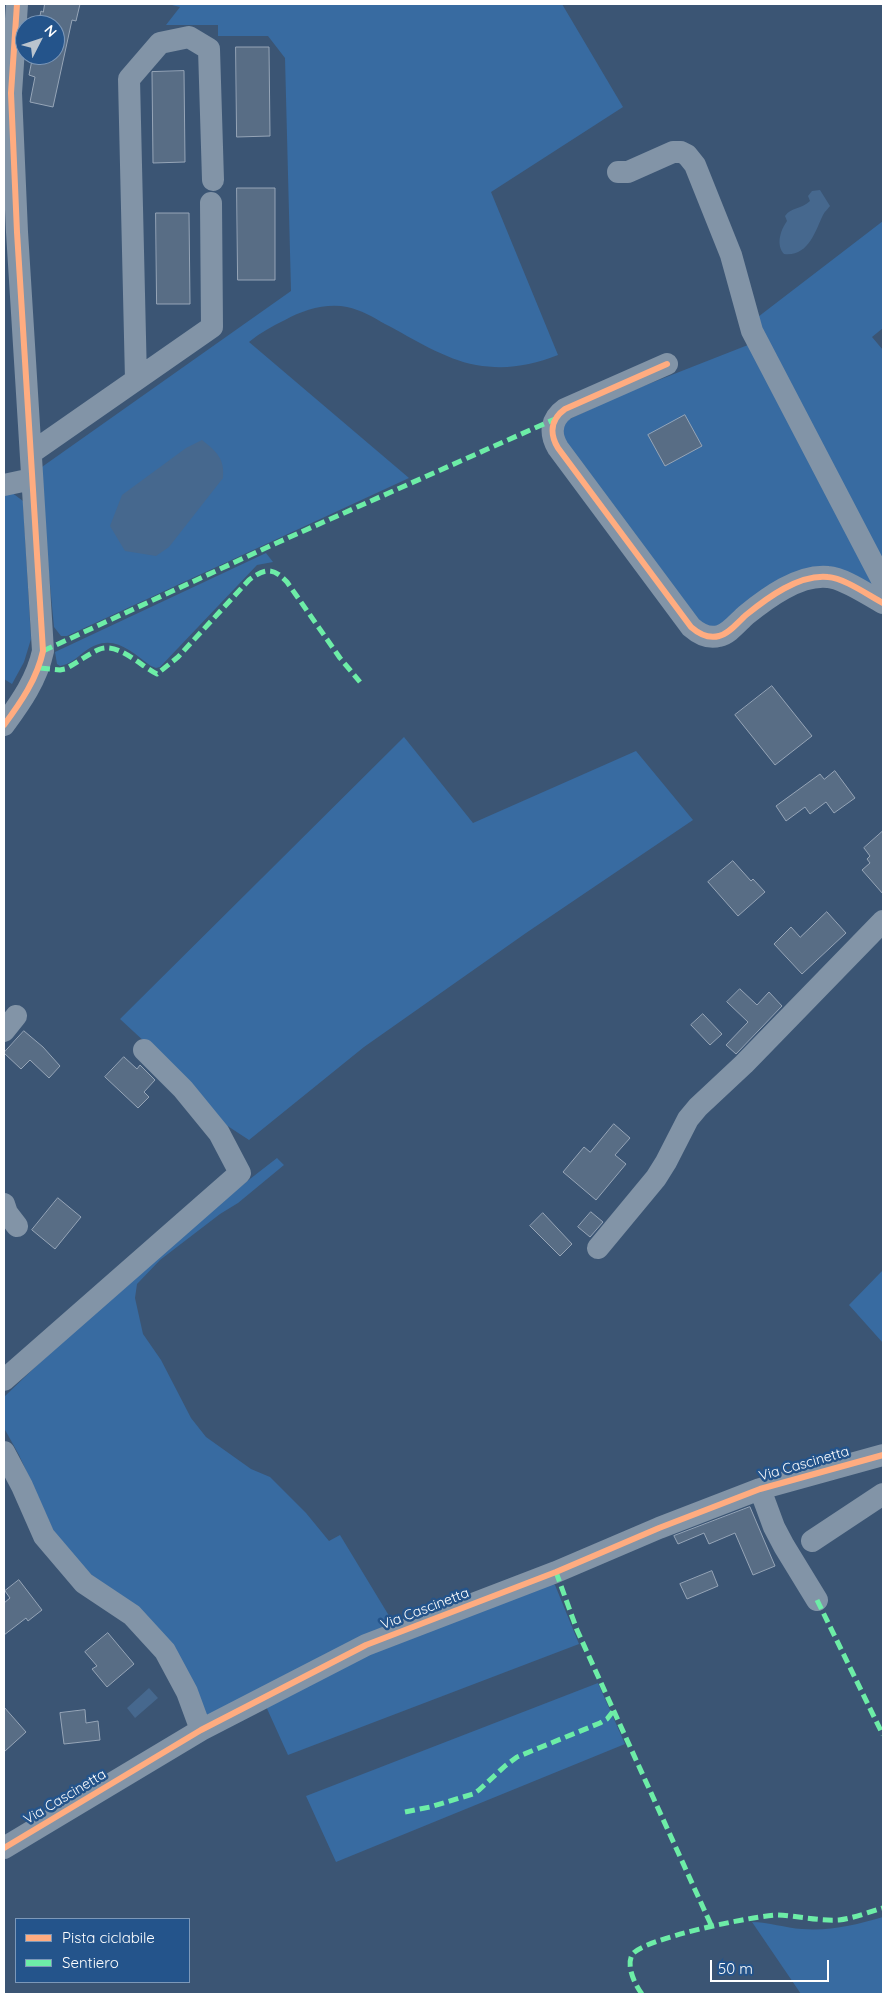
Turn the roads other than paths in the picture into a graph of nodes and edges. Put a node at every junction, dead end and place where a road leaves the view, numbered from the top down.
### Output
1 (17, 4) edge
2 (618, 172) dead end
3 (213, 180) dead end
4 (211, 203) dead end
5 (667, 364) dead end
6 (136, 380) junction
7 (30, 453) junction
8 (32, 479) junction
9 (4, 485) edge
10 (883, 582) edge
11 (883, 603) edge
12 (4, 725) edge
13 (883, 921) edge
14 (144, 1050) dead end
15 (4, 1204) edge
16 (17, 1226) dead end
17 (598, 1248) dead end
18 (4, 1380) edge
19 (4, 1452) edge
20 (883, 1454) edge
21 (760, 1489) junction
22 (883, 1494) edge
23 (812, 1541) dead end
24 (817, 1600) dead end
25 (201, 1730) junction
26 (4, 1848) edge

1 - 7 street
2 - 10 street
3 - 6 street
4 - 6 street
5 - 11 street
6 - 7 street
7 - 8 street
8 - 9 street
8 - 12 street
13 - 17 street
14 - 18 street
15 - 16 street
19 - 25 street
20 - 21 street, Via Cascinetta
21 - 24 street
21 - 25 street, Via Cascinetta
22 - 23 street
25 - 26 street, Via Cascinetta

